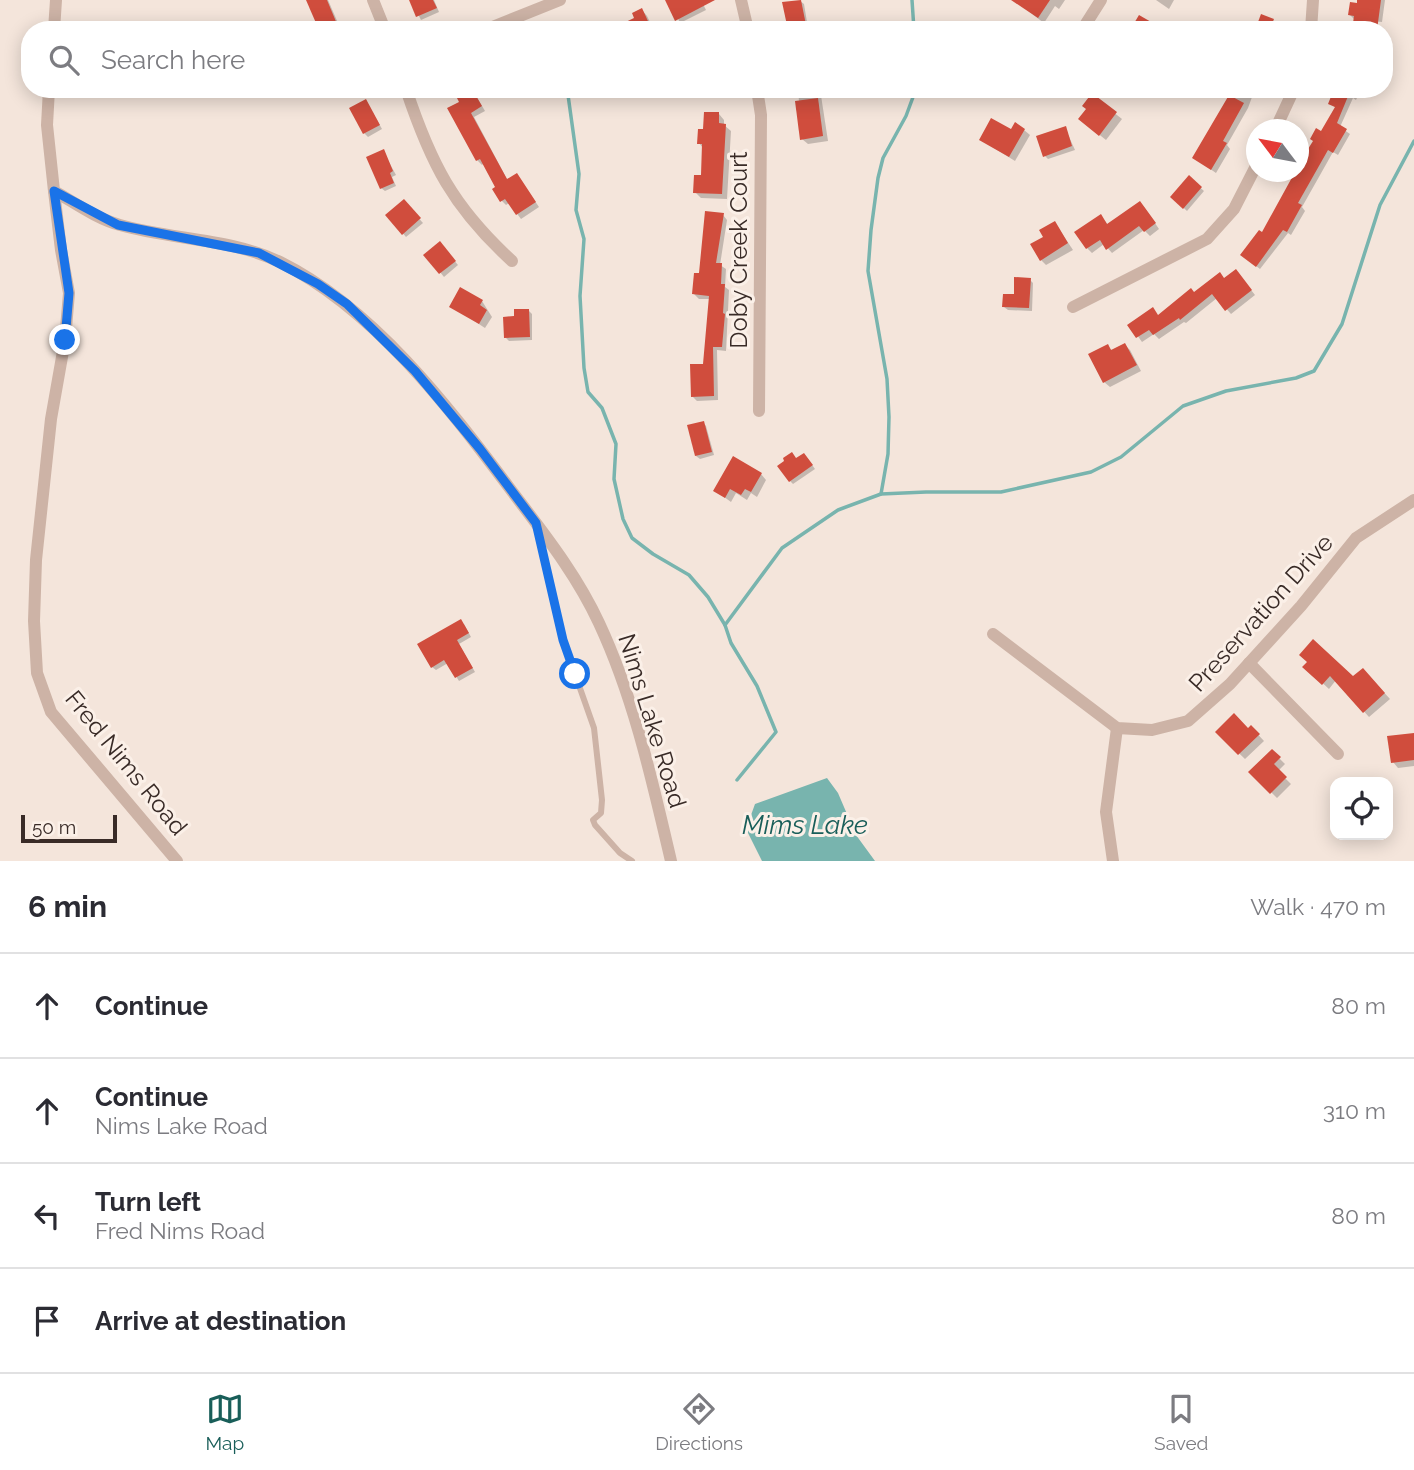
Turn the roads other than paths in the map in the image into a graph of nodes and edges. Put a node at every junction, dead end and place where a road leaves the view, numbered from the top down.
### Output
1 (56, 0) edge
2 (373, 0) edge
3 (560, 0) edge
4 (741, 0) edge
5 (1101, 0) edge
6 (1314, 0) edge
7 (55, 21) edge
8 (381, 21) edge
9 (508, 21) edge
10 (746, 21) edge
11 (1088, 21) edge
12 (1312, 21) edge
13 (48, 98) edge
14 (410, 98) edge
15 (758, 98) edge
16 (1290, 98) edge
17 (1280, 119) edge
18 (1248, 182) edge
19 (54, 191) junction
20 (512, 261) dead end
21 (1073, 307) dead end
22 (759, 411) dead end
23 (1414, 500) edge
24 (536, 523) junction
25 (993, 634) dead end
26 (1250, 663) junction
27 (1117, 727) junction
28 (1338, 754) dead end
29 (177, 861) edge
30 (632, 861) edge
31 (671, 861) edge
32 (1114, 861) edge

1 - 7 street
2 - 8 street
3 - 9 street
4 - 10 street
5 - 11 street
6 - 12 street
13 - 19 street
14 - 20 street
15 - 22 street, Doby Creek Court
16 - 17 street
18 - 21 street
19 - 24 street, Nims Lake Road
19 - 29 street, Fred Nims Road
23 - 26 street, Preservation Drive
24 - 30 lane
24 - 31 street, Nims Lake Road
25 - 27 street
26 - 27 street, Preservation Drive
26 - 28 street
27 - 32 street

